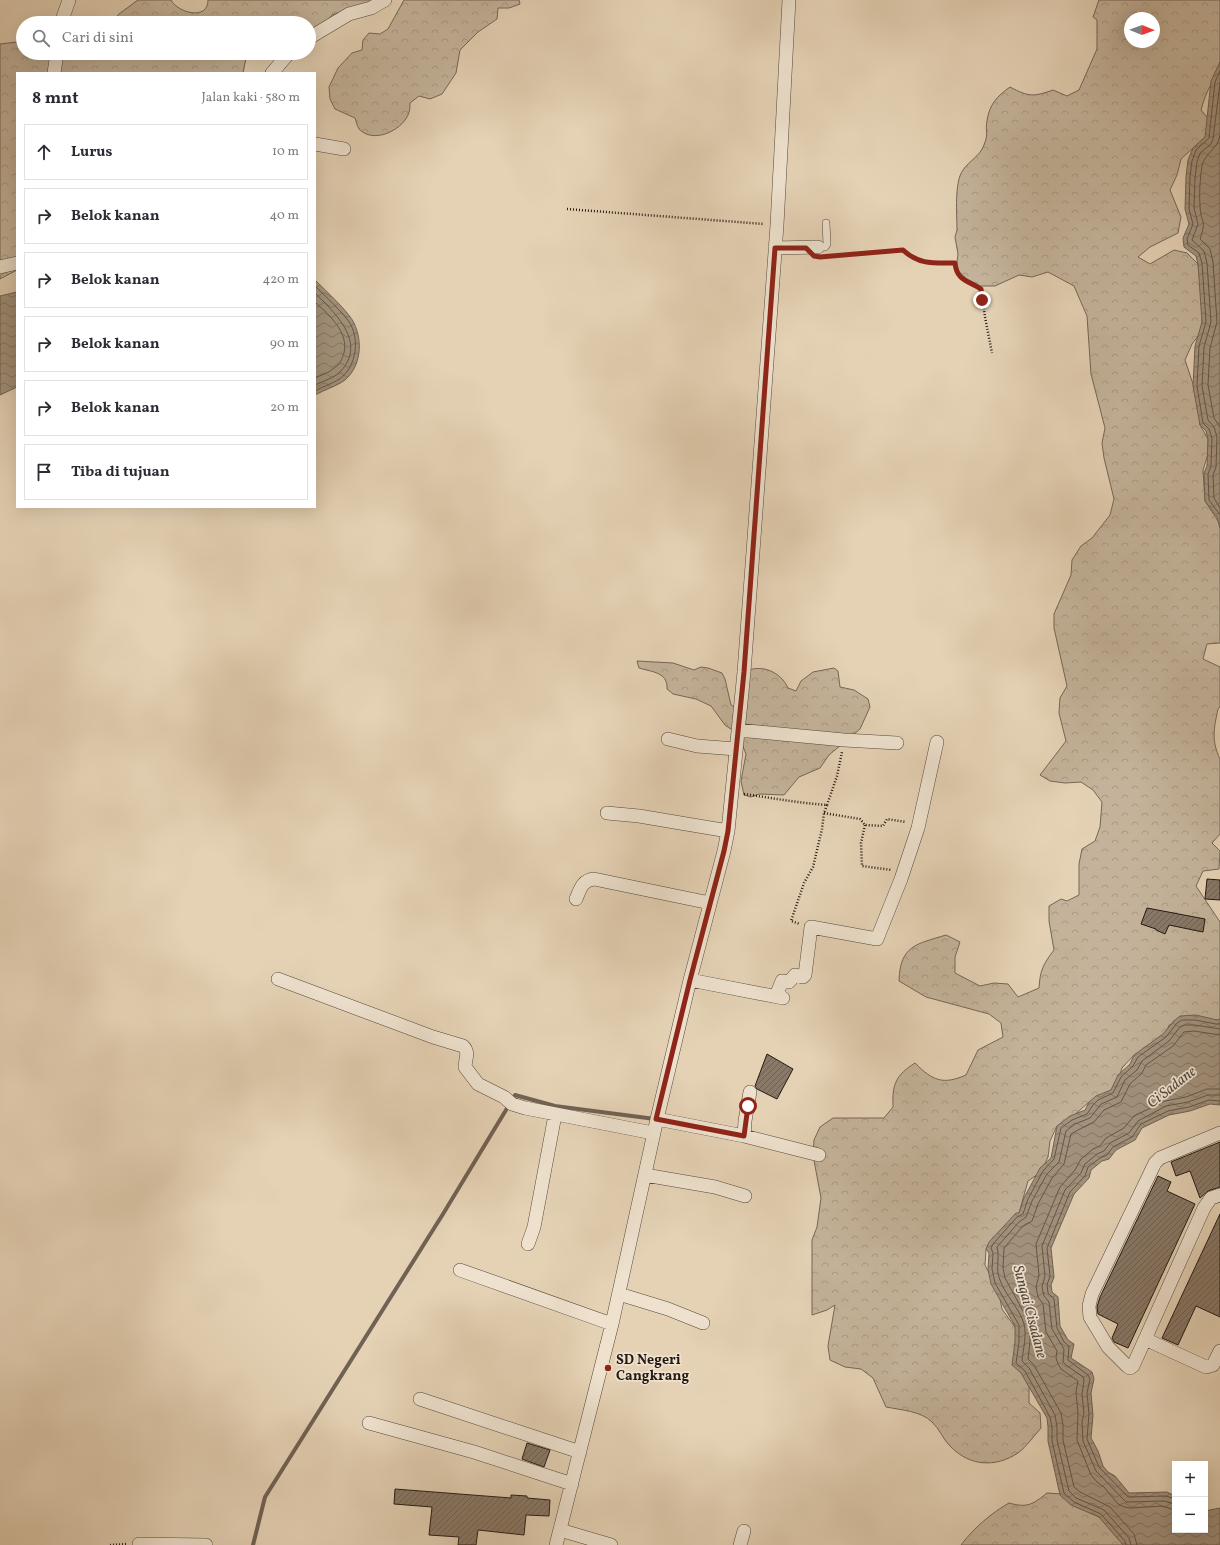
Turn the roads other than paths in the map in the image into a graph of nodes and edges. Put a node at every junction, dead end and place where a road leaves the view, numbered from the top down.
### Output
1 (69, 0) edge
2 (385, 0) edge
3 (789, 0) edge
4 (63, 16) edge
5 (316, 34) edge
6 (56, 60) edge
7 (283, 60) edge
8 (54, 72) edge
9 (273, 72) edge
10 (316, 144) edge
11 (344, 149) dead end
12 (826, 223) dead end
13 (782, 248) junction
14 (822, 252) joint
15 (16, 263) edge
16 (0, 267) edge
17 (738, 730) junction
18 (668, 739) dead end
19 (937, 742) dead end
20 (897, 743) dead end
21 (736, 749) junction
22 (607, 813) dead end
23 (728, 831) junction
24 (576, 899) dead end
25 (710, 903) junction
26 (278, 979) dead end
27 (690, 980) junction
28 (750, 1092) dead end
29 (555, 1115) junction
30 (656, 1119) junction
31 (654, 1133) junction
32 (1220, 1133) edge
33 (744, 1136) junction
34 (818, 1155) dead end
35 (645, 1174) junction
36 (1220, 1195) edge
37 (745, 1196) dead end
38 (528, 1244) dead end
39 (460, 1270) dead end
40 (619, 1294) junction
41 (702, 1323) dead end
42 (612, 1324) junction
43 (1145, 1339) junction
44 (1220, 1351) edge
45 (420, 1399) dead end
46 (369, 1423) dead end
47 (580, 1452) junction
48 (572, 1484) junction
49 (560, 1530) junction
50 (744, 1531) dead end
51 (139, 1544) dead end
52 (206, 1545) edge
53 (556, 1545) edge
54 (611, 1545) edge
55 (740, 1545) edge

1 - 4 street
2 - 5 street
3 - 13 street
6 - 8 street
7 - 9 street
10 - 11 street
12 - 14 lane
13 - 14 street
13 - 17 street
15 - 16 street
17 - 20 street
17 - 21 street
18 - 21 street
19 - 27 street
21 - 23 street
22 - 23 street
23 - 25 street
24 - 25 street
25 - 27 street
26 - 29 street
27 - 30 street
28 - 33 street
29 - 31 street
29 - 38 street
30 - 31 street
30 - 33 street
31 - 35 street
32 - 43 street
33 - 34 street
35 - 37 street
35 - 40 street
36 - 43 street
39 - 42 street
40 - 41 street
40 - 42 street
42 - 47 street
43 - 44 street
45 - 47 street
46 - 48 street
47 - 48 street
48 - 49 street
49 - 53 street
49 - 54 street
50 - 55 street
51 - 52 street

